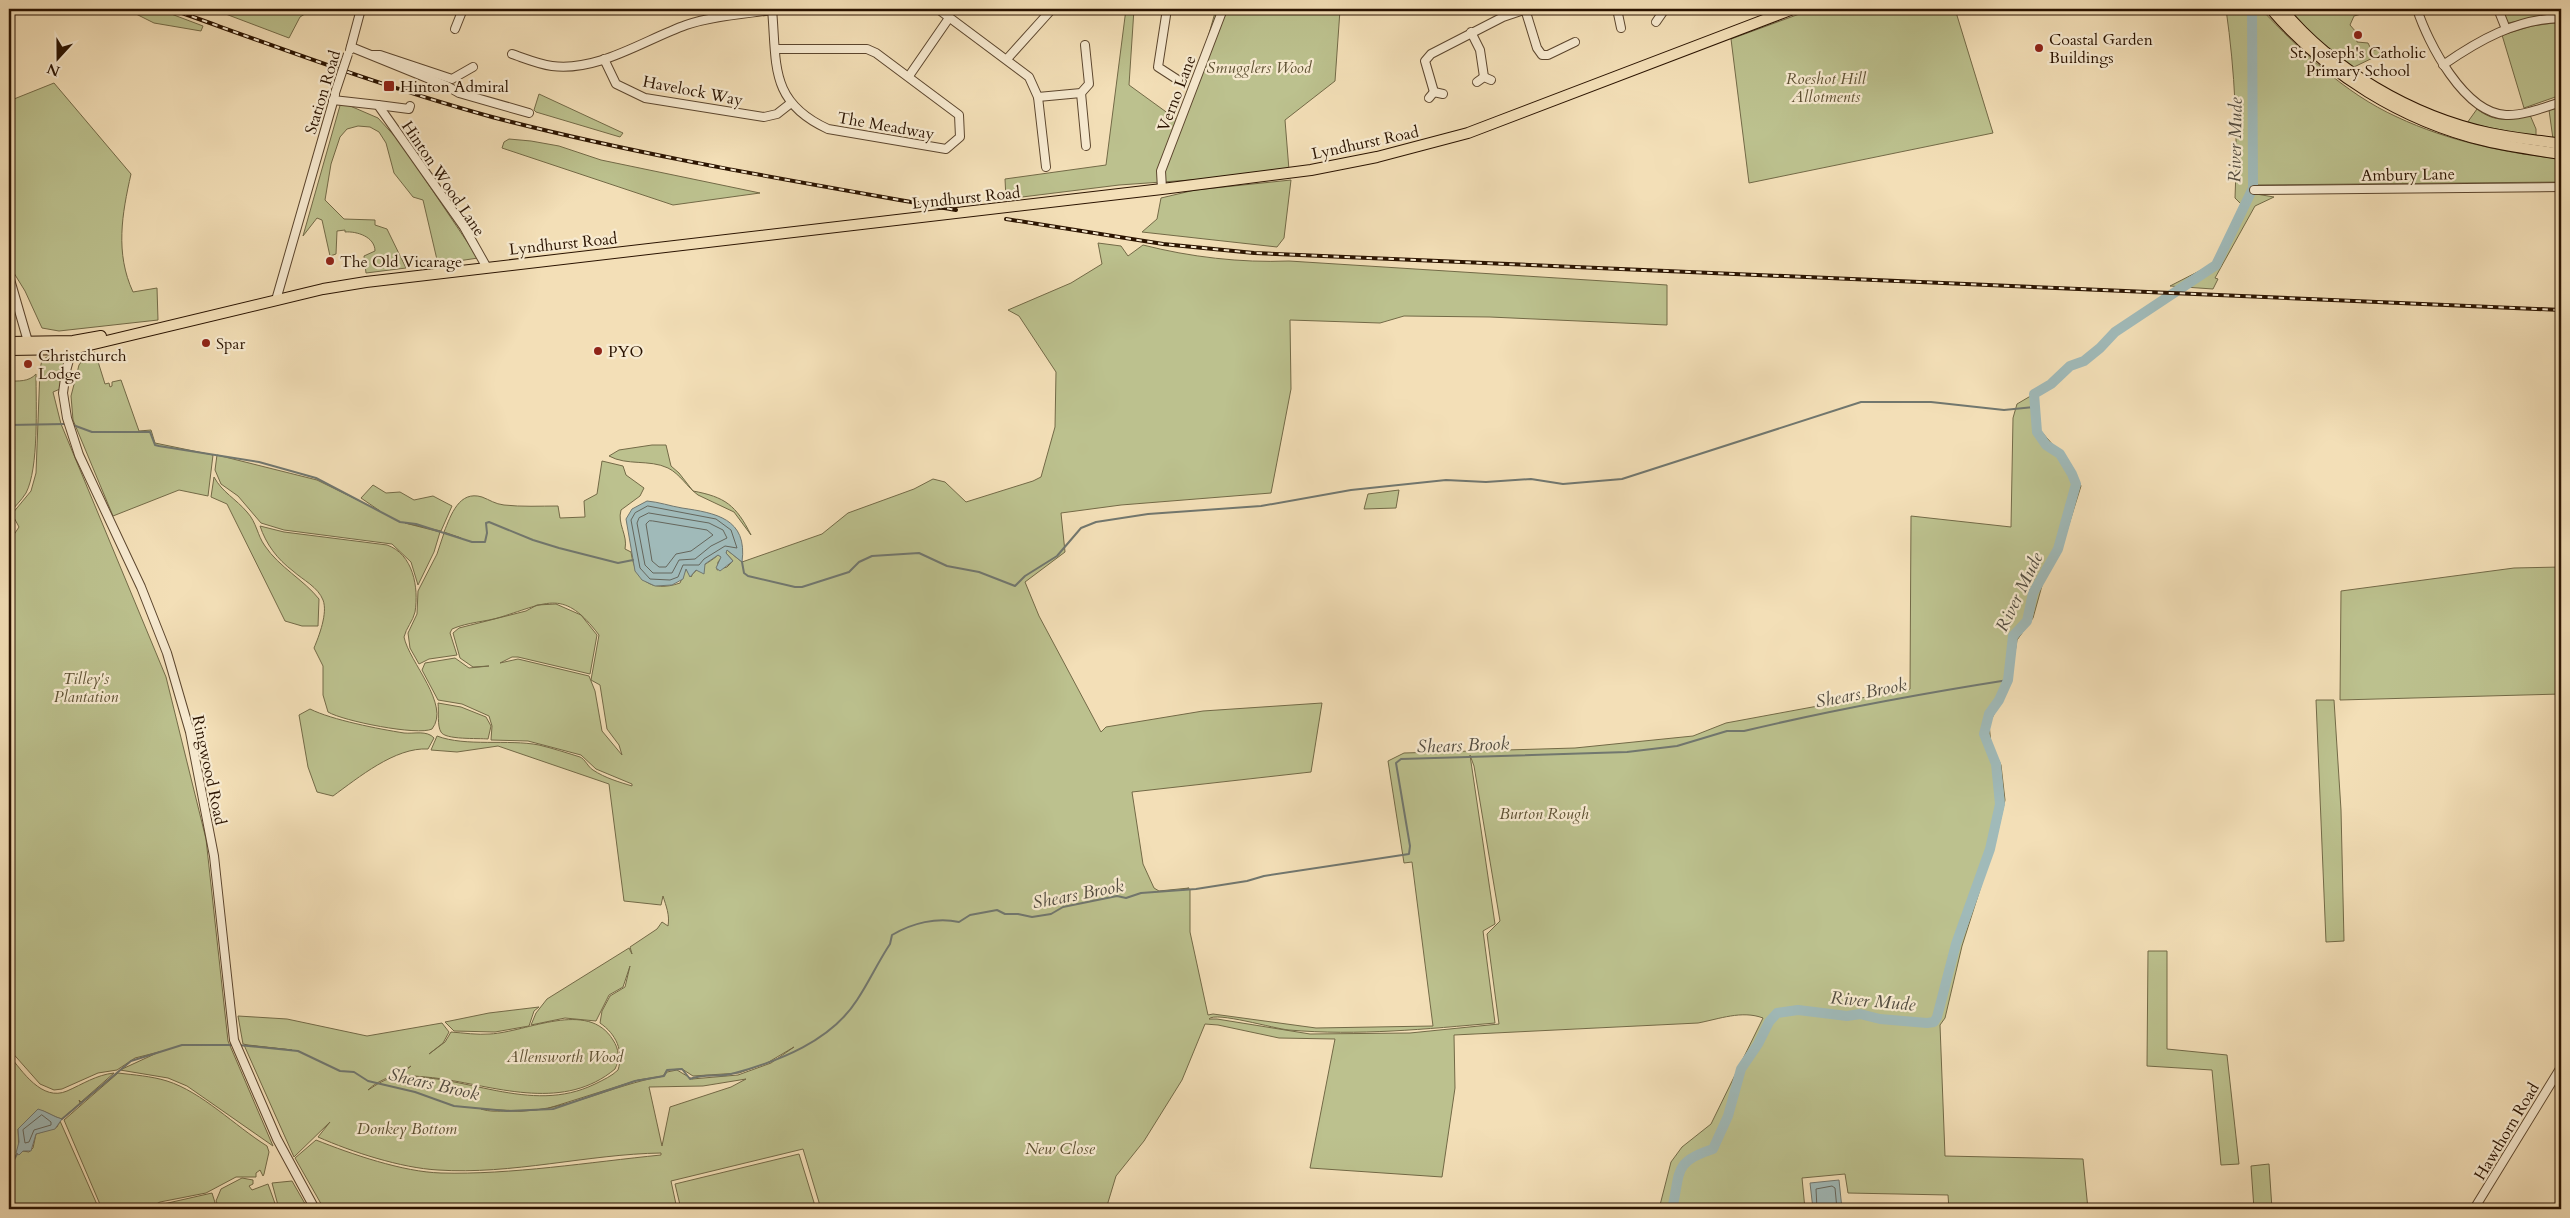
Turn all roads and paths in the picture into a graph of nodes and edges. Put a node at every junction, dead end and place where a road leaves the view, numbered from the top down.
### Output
1 (361, 9) edge
2 (463, 9) edge
3 (772, 9) edge
4 (938, 9) edge
5 (1052, 9) edge
6 (1167, 9) edge
7 (1223, 9) edge
8 (1500, 9) edge
9 (1526, 9) edge
10 (1617, 9) edge
11 (1665, 9) edge
12 (1793, 9) edge
13 (2271, 9) edge
14 (2282, 9) edge
15 (2416, 9) edge
16 (2498, 9) edge
17 (1503, 17) junction
18 (949, 18) junction
19 (2561, 18) edge
20 (1656, 22) dead end
21 (1621, 28) dead end
22 (455, 29) dead end
23 (2506, 29) junction
24 (1471, 32) junction
25 (1576, 42) dead end
26 (1084, 45) dead end
27 (1567, 46) junction
28 (775, 49) junction
29 (350, 51) junction
30 (512, 54) dead end
31 (1571, 54) dead end
32 (369, 55) junction
33 (604, 59) junction
34 (1007, 59) junction
35 (1416, 59) dead end
36 (1425, 61) junction
37 (2443, 65) junction
38 (473, 67) dead end
39 (909, 76) junction
40 (1178, 80) dead end
41 (1484, 80) dead end
42 (1081, 93) junction
43 (1443, 94) dead end
44 (334, 97) junction
45 (1038, 97) junction
46 (2561, 102) edge
47 (791, 103) junction
48 (378, 105) junction
49 (409, 109) dead end
50 (529, 113) dead end
51 (2561, 144) edge
52 (1086, 146) dead end
53 (2561, 154) edge
54 (1046, 167) dead end
55 (2561, 187) edge
56 (1162, 189) junction
57 (2254, 190) dead end
58 (486, 266) junction
59 (9, 276) edge
60 (276, 300) junction
61 (9, 342) edge
62 (73, 345) junction
63 (29, 346) junction
64 (9, 350) edge
65 (2561, 1067) edge
66 (315, 1209) edge
67 (2474, 1209) edge

1 - 29 street
2 - 22 street
3 - 28 street
3 - 33 street
4 - 18 street
5 - 34 street
6 - 40 street
7 - 56 street, Verno Lane
8 - 17 street
9 - 17 street
9 - 27 street
10 - 21 street
11 - 20 street
12 - 56 main road, Lyndhurst Road
13 - 53 main road
14 - 51 main road
15 - 37 street
16 - 23 street
17 - 24 street
18 - 34 street
18 - 39 street
19 - 23 street
23 - 37 street
24 - 36 street
24 - 41 street
25 - 27 street
26 - 42 street
27 - 31 street
28 - 39 street, The Meadway
28 - 47 street, The Meadway
29 - 32 street, Station Road
29 - 44 street, Station Road, bridge
30 - 33 street
32 - 38 street
32 - 50 street, Station Road
33 - 47 street, Havelock Way
34 - 45 street
35 - 36 street
36 - 43 street
37 - 46 street
39 - 47 street, The Meadway
42 - 45 street
42 - 52 street
44 - 48 street, Hinton Wood Lane
44 - 60 street, Station Road
45 - 54 street
48 - 49 street, Hinton Wood Lane
48 - 58 street, Hinton Wood Lane
55 - 57 street, Ambury Lane
56 - 58 main road, Lyndhurst Road
58 - 60 main road, Lyndhurst Road
59 - 63 street
60 - 62 main road, Lyndhurst Road
61 - 63 main road, Lyndhurst Road
62 - 63 main road, Lyndhurst Road
62 - 66 street, Ringwood Road
63 - 64 main road, Lyndhurst Road
65 - 67 street, Hawthorn Road

